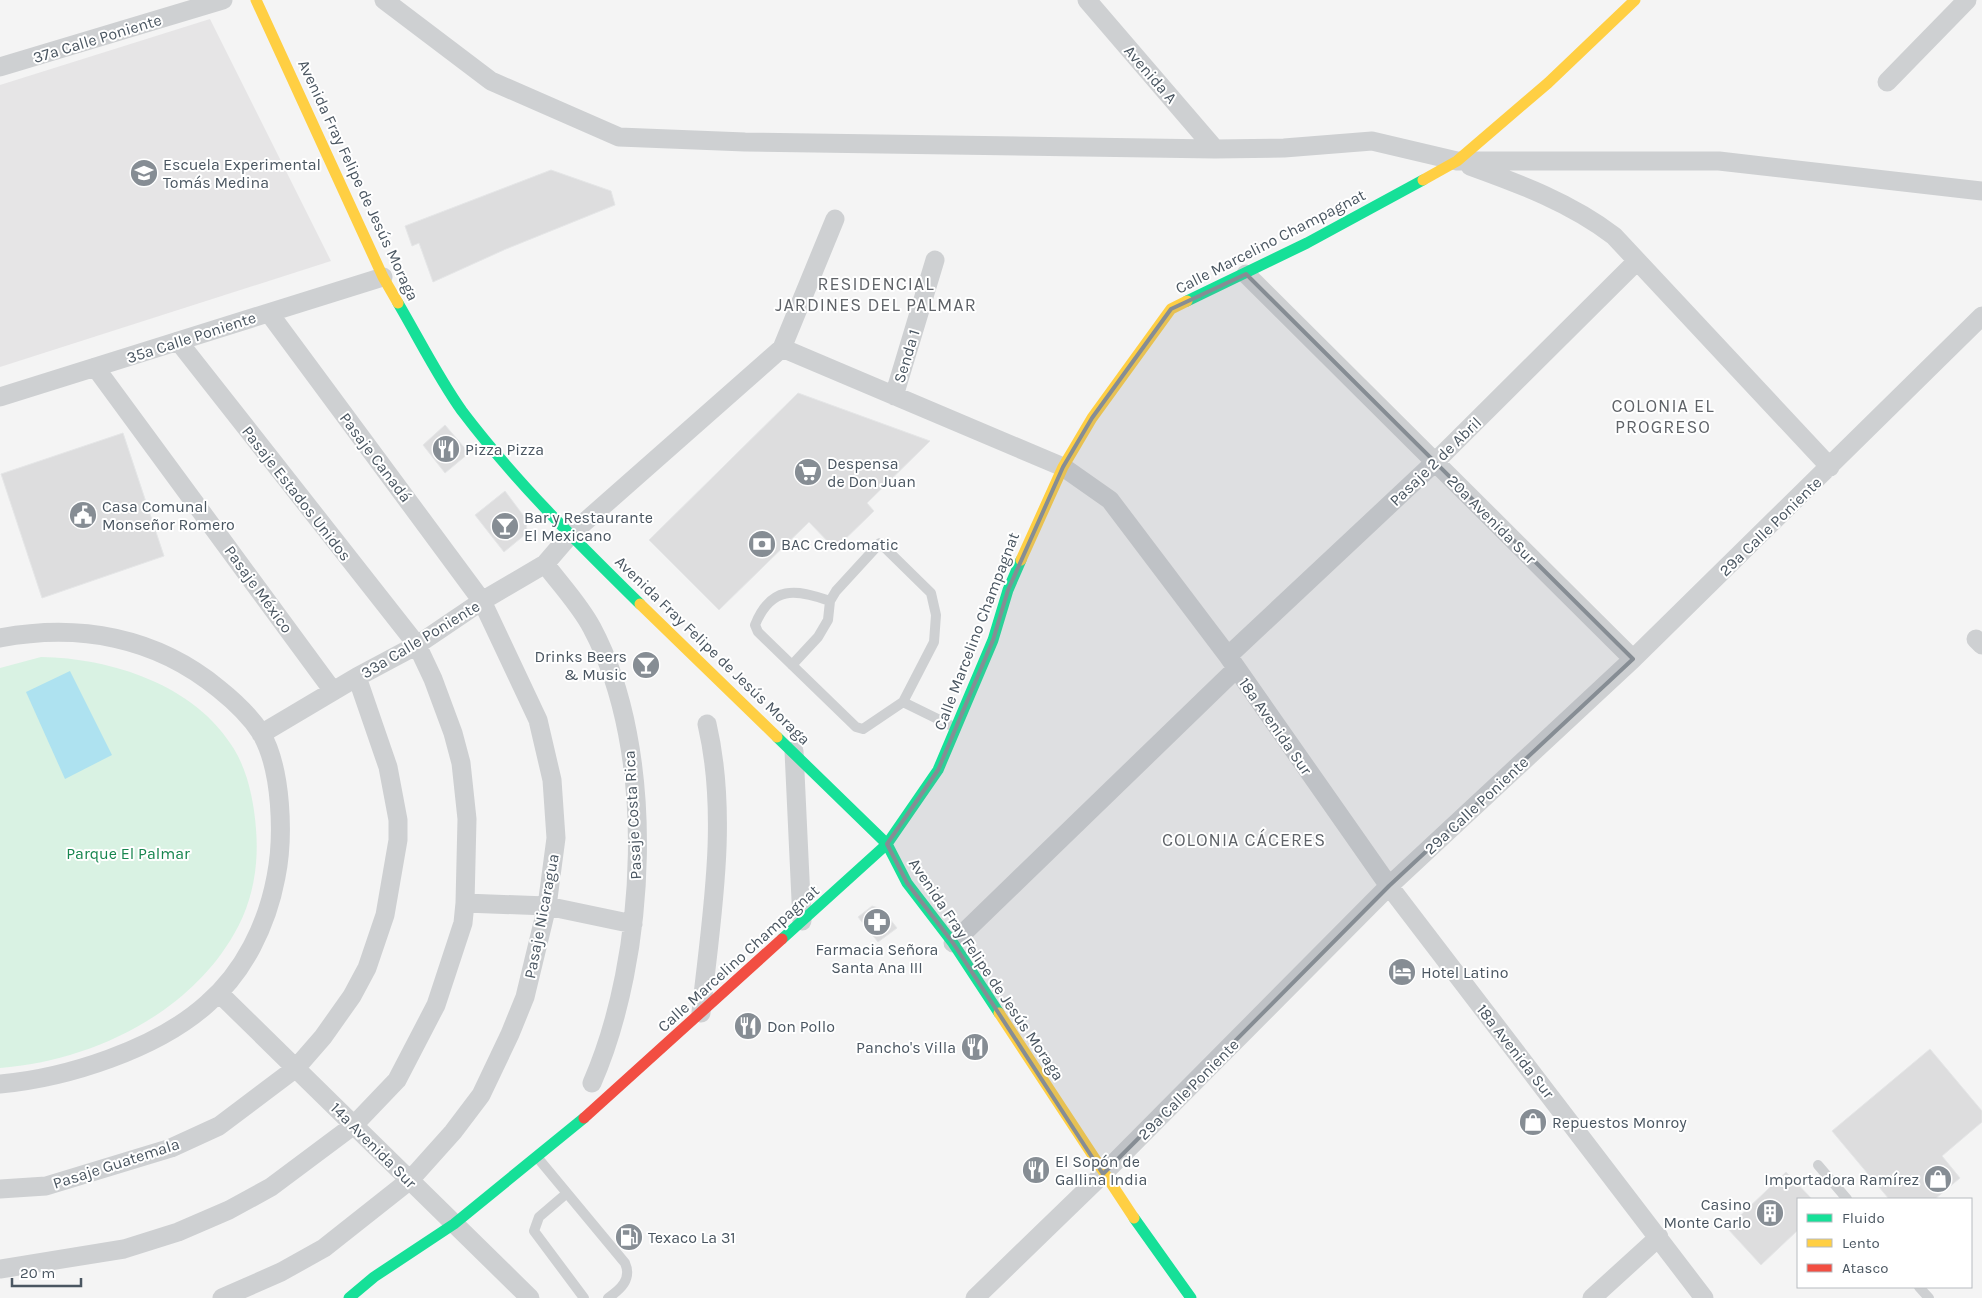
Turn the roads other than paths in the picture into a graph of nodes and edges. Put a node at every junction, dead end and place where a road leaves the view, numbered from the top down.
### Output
1 (223, 0) edge
2 (256, 0) edge
3 (384, 0) edge
4 (1087, 0) edge
5 (1635, 0) edge
6 (1967, 0) edge
7 (0, 67) edge
8 (1887, 82) dead end
9 (1215, 149) junction
10 (1457, 161) junction
11 (1982, 191) edge
12 (835, 220) dead end
13 (936, 260) dead end
14 (1637, 261) junction
15 (1246, 274) junction
16 (383, 277) junction
17 (269, 312) junction
18 (1982, 316) edge
19 (178, 341) junction
20 (782, 348) junction
21 (95, 367) junction
22 (894, 396) junction
23 (0, 397) edge
24 (1435, 462) junction
25 (1063, 467) junction
26 (1830, 467) junction
27 (570, 535) junction
28 (545, 564) junction
29 (482, 601) junction
30 (830, 601) junction
31 (0, 638) edge
32 (417, 645) junction
33 (1633, 659) junction
34 (1232, 662) junction
35 (792, 665) junction
36 (357, 677) junction
37 (334, 691) junction
38 (903, 702) junction
39 (707, 724) dead end
40 (957, 729) junction
41 (261, 734) junction
42 (794, 751) junction
43 (887, 844) junction
44 (1389, 886) junction
45 (465, 903) junction
46 (546, 906) junction
47 (802, 921) junction
48 (633, 924) junction
49 (954, 943) junction
50 (219, 992) junction
51 (702, 1013) junction
52 (296, 1068) junction
53 (592, 1083) dead end
54 (0, 1084) edge
55 (354, 1125) junction
56 (537, 1157) junction
57 (1818, 1165) dead end
58 (1103, 1174) junction
59 (410, 1180) junction
60 (0, 1189) edge
61 (567, 1193) junction
62 (1846, 1198) edge
63 (454, 1224) junction
64 (1659, 1236) junction
65 (0, 1269) edge
66 (1921, 1288) edge
67 (222, 1298) edge
68 (348, 1298) edge
69 (530, 1298) edge
70 (584, 1298) edge
71 (608, 1298) edge
72 (975, 1298) edge
73 (1191, 1298) edge
74 (1592, 1298) edge
75 (1704, 1298) edge
76 (1929, 1298) edge

1 - 7 street, 37a Calle Poniente
2 - 16 street, Avenida Fray Felipe de Jesús Moraga
3 - 9 street
4 - 9 street, Avenida A
5 - 10 street, Calle Marcelino Champagnat
6 - 8 street
9 - 10 street
10 - 11 street
10 - 14 street
10 - 15 street, Calle Marcelino Champagnat
12 - 20 street
13 - 22 street, Senda 1
14 - 24 street, Pasaje 2 de Abril
14 - 26 street
15 - 24 street, 20a Avenida Sur
15 - 25 street, Calle Marcelino Champagnat
16 - 17 street, 35a Calle Poniente
16 - 27 street, Avenida Fray Felipe de Jesús Moraga
17 - 19 street, 35a Calle Poniente
17 - 29 street, Pasaje Canadá
18 - 26 street, 29a Calle Poniente
19 - 21 street, 35a Calle Poniente
19 - 32 street, Pasaje Estados Unidos
20 - 22 street, 18a Avenida Sur
20 - 27 street, 33a Calle Poniente
21 - 23 street, 35a Calle Poniente
21 - 37 street, Pasaje México
22 - 25 street, 18a Avenida Sur
24 - 33 street, 20a Avenida Sur
24 - 34 street, Pasaje 2 de Abril
25 - 34 street, 18a Avenida Sur
25 - 40 street, Calle Marcelino Champagnat
26 - 33 street, 29a Calle Poniente
27 - 28 street, 33a Calle Poniente
27 - 42 street, Avenida Fray Felipe de Jesús Moraga
28 - 29 street, 33a Calle Poniente
28 - 48 street, Pasaje Costa Rica
29 - 32 street, 33a Calle Poniente
29 - 46 street, Pasaje Nicaragua
30 - 35 lane
30 - 35 lane
30 - 38 lane
31 - 41 street
32 - 36 street, 33a Calle Poniente
32 - 45 street, Pasaje Estados Unidos
33 - 44 street, 29a Calle Poniente
34 - 44 street, 18a Avenida Sur
34 - 49 street, Pasaje 2 de Abril
35 - 38 lane
36 - 37 street, 33a Calle Poniente
36 - 52 street, Pasaje Guatemala
37 - 41 street, 33a Calle Poniente
38 - 40 lane
39 - 51 street
40 - 43 street, Calle Marcelino Champagnat
41 - 50 street
42 - 43 street, Avenida Fray Felipe de Jesús Moraga
42 - 47 street
43 - 47 street, Calle Marcelino Champagnat
43 - 49 street, Avenida Fray Felipe de Jesús Moraga
44 - 58 street, 29a Calle Poniente
44 - 64 street, 18a Avenida Sur
45 - 46 street
45 - 55 street, Pasaje Estados Unidos
46 - 48 street
46 - 59 street, Pasaje Nicaragua
47 - 51 street, Calle Marcelino Champagnat
48 - 53 street, Pasaje Costa Rica
49 - 58 street, Avenida Fray Felipe de Jesús Moraga
50 - 52 street, 14a Avenida Sur
50 - 54 street
51 - 56 street, Calle Marcelino Champagnat
52 - 55 street, 14a Avenida Sur
52 - 60 street, Pasaje Guatemala
55 - 59 street, 14a Avenida Sur
55 - 65 street, Pasaje Estados Unidos
56 - 61 lane
56 - 63 street, Calle Marcelino Champagnat
57 - 62 lane
58 - 72 street, 29a Calle Poniente
58 - 73 street, Avenida Fray Felipe de Jesús Moraga
59 - 63 street, 14a Avenida Sur
59 - 67 street, Pasaje Nicaragua
61 - 70 lane
61 - 71 lane
63 - 68 street, Calle Marcelino Champagnat
63 - 69 street, 14a Avenida Sur
64 - 74 street
64 - 75 street, 18a Avenida Sur
66 - 76 lane

